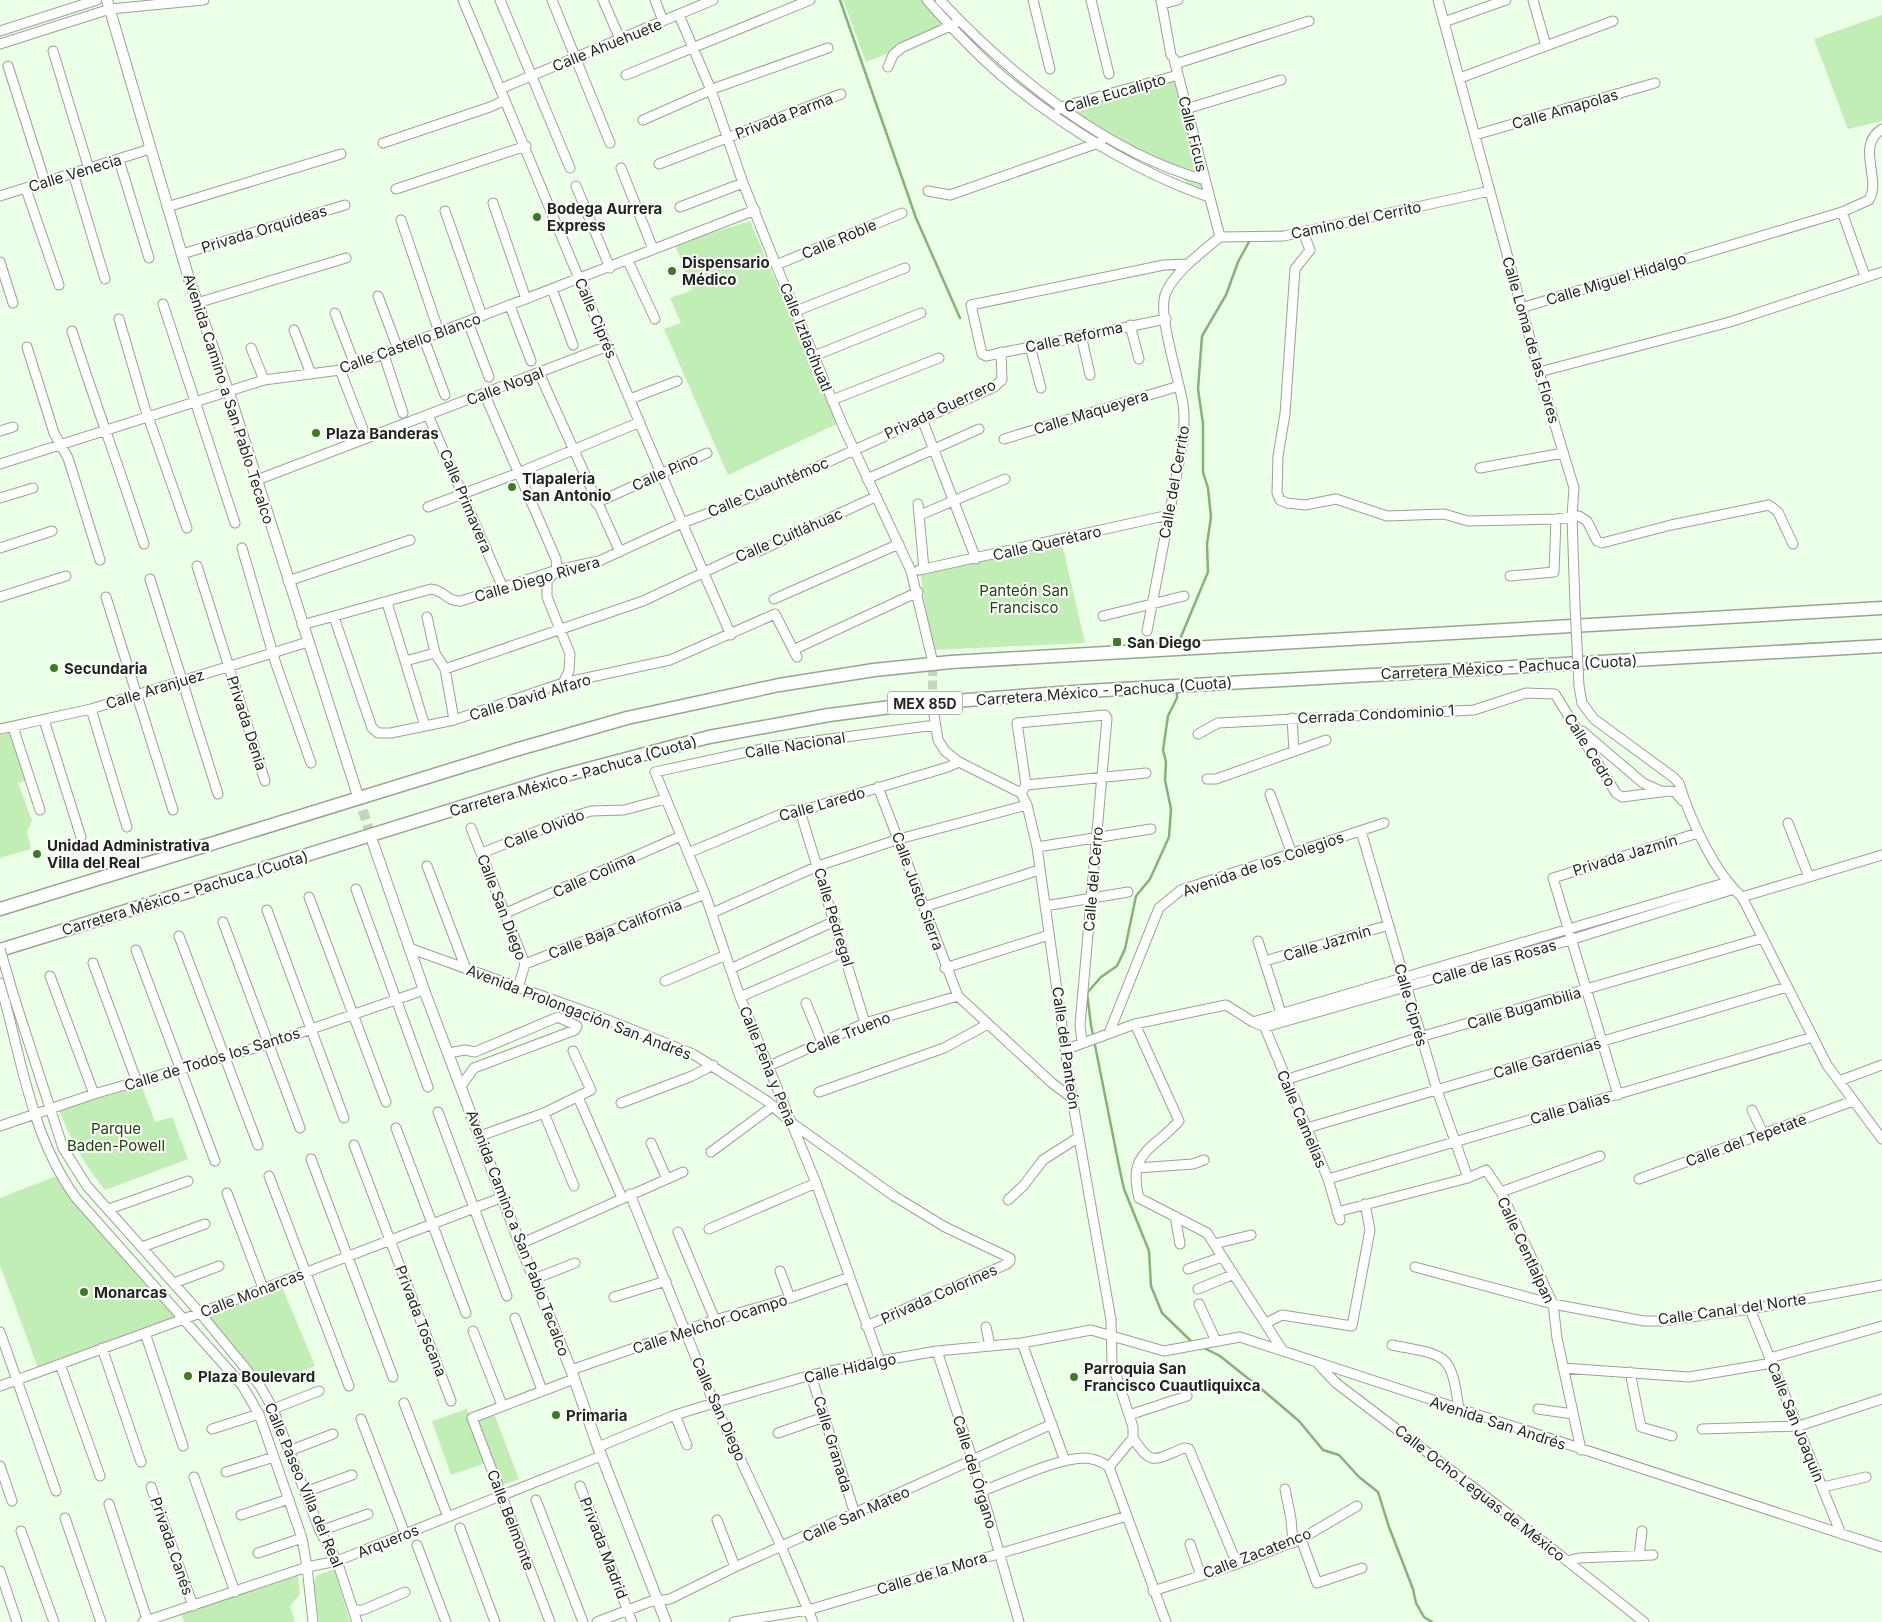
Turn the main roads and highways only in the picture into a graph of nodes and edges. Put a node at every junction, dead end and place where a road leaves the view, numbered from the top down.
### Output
1 (109, 4) edge
2 (1882, 608) edge
3 (1882, 646) edge
4 (358, 796) tunnel mouth
5 (373, 842) tunnel mouth
6 (0, 909) edge
7 (0, 949) edge
8 (666, 1622) edge

1 - 4 main road, Avenida Camino a San Pablo Tecalco
2 - 6 highway
3 - 7 highway, Carretera México - Pachuca (Cuota) / MEX 85D
5 - 8 main road, Avenida Camino a San Pablo Tecalco

